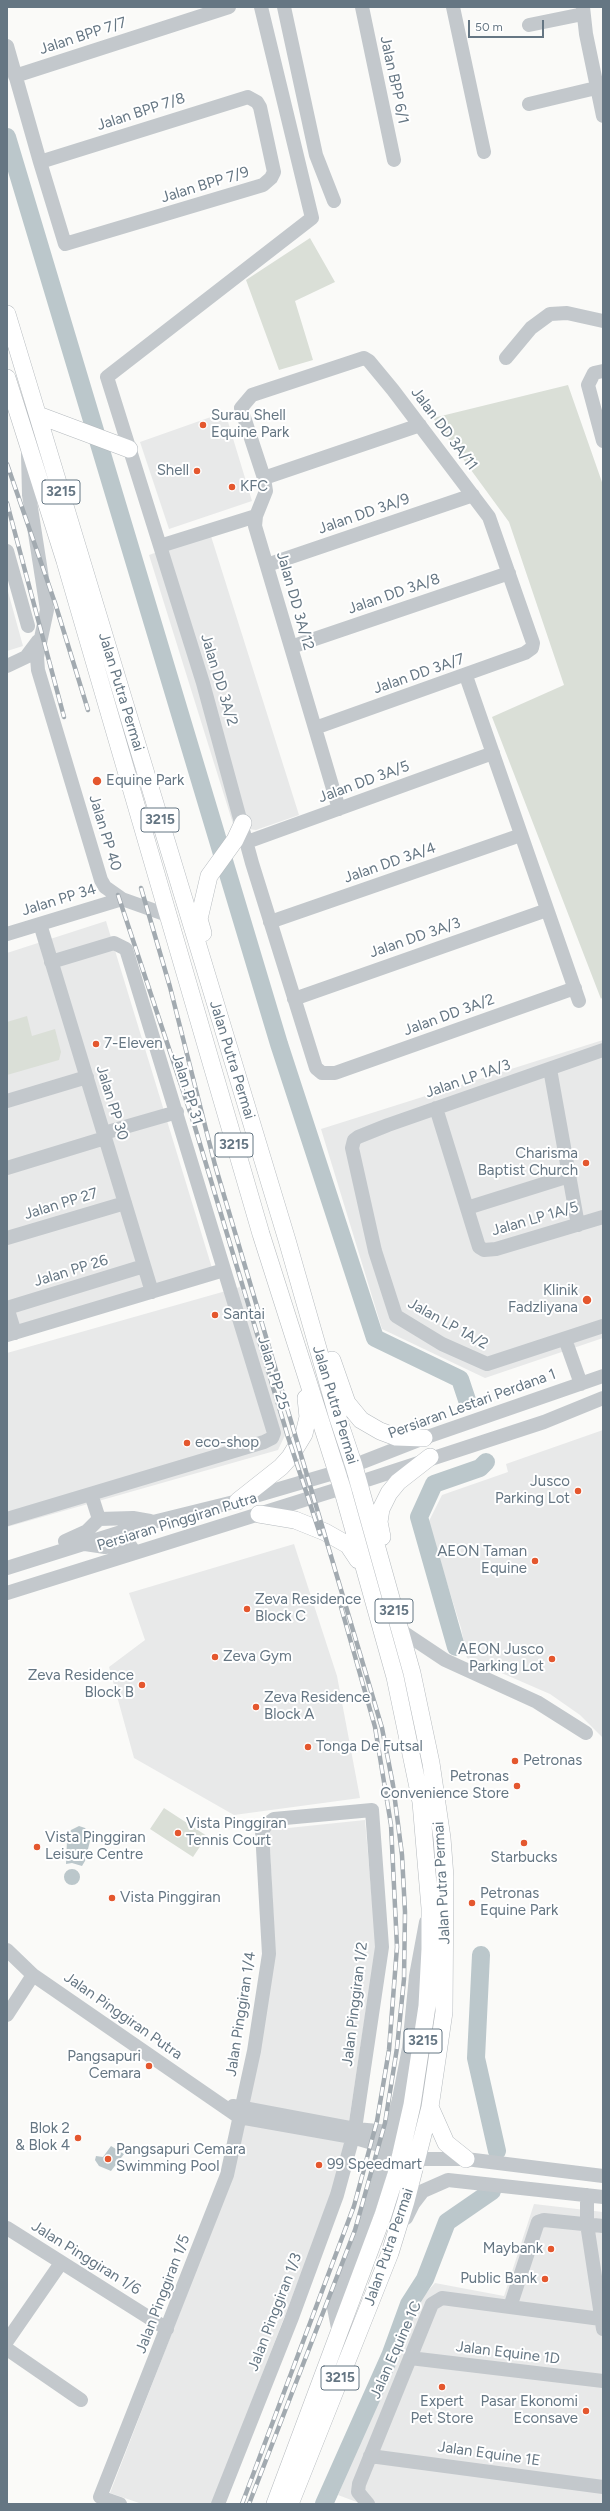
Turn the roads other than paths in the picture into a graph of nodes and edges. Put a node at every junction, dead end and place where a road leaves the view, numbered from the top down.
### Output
1 (229, 7) edge
2 (261, 7) edge
3 (284, 7) edge
4 (362, 7) edge
5 (453, 7) edge
6 (583, 10) edge
7 (529, 25) dead end
8 (7, 46) edge
9 (15, 76) junction
10 (596, 88) junction
11 (253, 99) joint
12 (529, 104) dead end
13 (603, 116) edge
14 (484, 152) dead end
15 (394, 160) dead end
16 (40, 162) junction
17 (334, 202) dead end
18 (7, 314) edge
19 (603, 321) edge
20 (506, 358) dead end
21 (598, 372) edge
22 (7, 378) edge
23 (244, 403) joint
24 (38, 415) junction
25 (420, 425) junction
26 (603, 441) edge
27 (27, 442) junction
28 (123, 447) junction
29 (264, 478) junction
30 (473, 495) junction
31 (256, 516) junction
32 (160, 546) junction
33 (7, 551) edge
34 (267, 565) junction
35 (509, 573) junction
36 (28, 626) dead end
37 (45, 627) junction
38 (291, 647) junction
39 (532, 648) joint
40 (7, 667) edge
41 (466, 676) junction
42 (40, 677) junction
43 (315, 728) junction
44 (493, 753) junction
45 (339, 809) junction
46 (243, 823) joint
47 (522, 835) junction
48 (241, 841) junction
49 (122, 899) junction
50 (547, 910) junction
51 (167, 916) junction
52 (270, 922) junction
53 (40, 924) junction
54 (7, 934) edge
55 (51, 962) junction
56 (294, 999) junction
57 (603, 1050) edge
58 (550, 1069) junction
59 (236, 1071) junction
60 (86, 1077) junction
61 (7, 1101) edge
62 (436, 1108) junction
63 (176, 1112) junction
64 (104, 1136) junction
65 (352, 1148) joint
66 (7, 1168) edge
67 (569, 1176) junction
68 (125, 1203) junction
69 (467, 1208) junction
70 (603, 1217) edge
71 (578, 1224) junction
72 (7, 1238) edge
73 (144, 1266) junction
74 (224, 1270) junction
75 (300, 1286) junction
76 (152, 1292) junction
77 (7, 1308) edge
78 (603, 1326) edge
79 (11, 1334) edge
80 (564, 1339) junction
81 (304, 1373) junction
82 (603, 1376) edge
83 (581, 1384) junction
84 (603, 1398) edge
85 (424, 1438) junction
86 (430, 1457) junction
87 (354, 1466) junction
88 (339, 1480) junction
89 (358, 1483) junction
90 (91, 1494) junction
91 (238, 1501) junction
92 (260, 1514) junction
93 (7, 1519) edge
94 (99, 1519) junction
95 (153, 1522) junction
96 (83, 1544) junction
97 (54, 1551) junction
98 (135, 1553) junction
99 (363, 1566) junction
100 (7, 1568) edge
101 (7, 1593) edge
102 (391, 1600) junction
103 (400, 1630) junction
104 (586, 1733) dead end
105 (372, 1810) joint
106 (430, 1908) junction
107 (7, 1950) edge
108 (33, 1975) junction
109 (7, 2015) edge
110 (430, 2107) junction
111 (241, 2112) junction
112 (390, 2132) junction
113 (354, 2133) junction
114 (386, 2147) junction
115 (417, 2159) junction
116 (466, 2159) junction
117 (397, 2171) junction
118 (603, 2176) edge
119 (587, 2196) junction
120 (603, 2197) edge
121 (587, 2224) junction
122 (603, 2226) edge
123 (7, 2228) edge
124 (390, 2253) junction
125 (61, 2263) junction
126 (510, 2307) junction
127 (602, 2324) edge
128 (167, 2330) junction
129 (339, 2333) junction
130 (7, 2341) edge
131 (7, 2350) edge
132 (410, 2358) junction
133 (603, 2381) edge
134 (81, 2400) dead end
135 (370, 2456) junction
136 (603, 2487) edge
137 (99, 2500) edge
138 (120, 2504) edge
139 (218, 2504) edge
140 (275, 2504) edge
141 (290, 2504) edge
142 (368, 2504) edge

1 - 9 street, Jalan BPP 7/7
2 - 28 street, Jalan DD 3A/2
3 - 17 street
4 - 15 street, Jalan BPP 6/1
5 - 14 street
6 - 7 street
6 - 10 street
8 - 9 street
9 - 16 street
10 - 12 street
10 - 13 street
11 - 16 street, Jalan BPP 7/8
11 - 16 street, Jalan BPP 7/9
18 - 24 main road, Jalan Putra Permai / 3215
19 - 20 street
21 - 26 street
22 - 27 main road, Jalan Putra Permai / 3215
23 - 25 street, Jalan DD 3A/11
23 - 29 street, Jalan DD 3A/12
24 - 28 main road
24 - 59 main road, Jalan Putra Permai / 3215
25 - 29 street
25 - 30 street, Jalan DD 3A/11
27 - 37 street, Jalan PP 40
27 - 51 main road, Jalan Putra Permai / 3215
28 - 32 street, Jalan DD 3A/2
29 - 31 street, Jalan DD 3A/12
30 - 34 street, Jalan DD 3A/9
30 - 35 street, Jalan DD 3A/11
31 - 32 street
31 - 34 street, Jalan DD 3A/12
32 - 46 street, Jalan DD 3A/2
33 - 36 street
34 - 38 street, Jalan DD 3A/12
35 - 38 street, Jalan DD 3A/8
35 - 39 street, Jalan DD 3A/11
37 - 40 street
37 - 42 street, Jalan PP 40
38 - 43 street, Jalan DD 3A/12
39 - 41 street, Jalan DD 3A/7
40 - 42 street
41 - 43 street, Jalan DD 3A/7
41 - 44 street
42 - 49 street, Jalan PP 40
43 - 45 street, Jalan DD 3A/12
44 - 45 street, Jalan DD 3A/5
44 - 47 street
45 - 48 street, Jalan DD 3A/5
46 - 48 main road
47 - 50 street
47 - 52 street, Jalan DD 3A/4
48 - 52 street
48 - 59 main road
49 - 51 street, Jalan PP 40
49 - 53 street, Jalan PP 34
50 - 56 street, Jalan DD 3A/3
50 - 56 street, Jalan DD 3A/2
51 - 81 main road, Jalan Putra Permai / 3215
52 - 56 street
53 - 54 street, Jalan PP 34
53 - 55 street, Jalan PP 30
55 - 60 street, Jalan PP 30
55 - 63 street, Jalan PP 31
57 - 58 street, Jalan LP 1A/3
58 - 62 street, Jalan LP 1A/3
58 - 67 street
59 - 75 main road, Jalan Putra Permai / 3215
60 - 61 street
60 - 64 street, Jalan PP 30
62 - 65 street, Jalan LP 1A/3
62 - 69 street, Jalan LP 1A/5
63 - 64 street
63 - 74 street, Jalan PP 31
64 - 66 street
64 - 68 street, Jalan PP 30
65 - 80 street, Jalan LP 1A/2
67 - 69 street
67 - 71 street
68 - 72 street, Jalan PP 27
68 - 73 street, Jalan PP 30
69 - 71 street, Jalan LP 1A/5
70 - 71 street, Jalan LP 1A/5
73 - 76 street, Jalan PP 30
73 - 77 street, Jalan PP 26
74 - 76 street
74 - 90 street, Jalan PP 25
75 - 85 main road
75 - 87 main road, Jalan Putra Permai / 3215
76 - 79 street
77 - 79 street
78 - 80 street, Jalan LP 1A/2
80 - 83 street
81 - 88 main road, Jalan Putra Permai / 3215
81 - 91 main road
82 - 83 street, Persiaran Lestari Perdana 1
83 - 85 street, Persiaran Lestari Perdana 1
84 - 86 street
85 - 87 street, Persiaran Lestari Perdana 1
86 - 89 street
86 - 102 main road
87 - 88 street, Persiaran Pinggiran Putra
87 - 89 main road, Jalan Putra Permai / 3215
88 - 89 street, Persiaran Pinggiran Putra
88 - 91 street, Persiaran Pinggiran Putra
88 - 92 street, Persiaran Pinggiran Putra
88 - 99 main road, Jalan Putra Permai / 3215
89 - 102 main road, Jalan Putra Permai / 3215
90 - 93 street, Jalan PP 25
90 - 94 street
91 - 95 street, Persiaran Pinggiran Putra
92 - 98 street, Persiaran Pinggiran Putra
92 - 99 main road
94 - 95 street
94 - 97 street
95 - 96 street, Persiaran Pinggiran Putra
96 - 97 street, Persiaran Pinggiran Putra
96 - 98 street
97 - 100 street, Persiaran Pinggiran Putra
98 - 101 street, Persiaran Pinggiran Putra
99 - 106 main road, Jalan Putra Permai / 3215
102 - 103 main road, Jalan Putra Permai / 3215
103 - 104 street
103 - 110 main road, Jalan Putra Permai / 3215
105 - 111 street, Jalan Pinggiran 1/4
105 - 113 street, Jalan Pinggiran 1/2
106 - 112 street
106 - 117 main road, Jalan Putra Permai / 3215
107 - 108 street, Jalan Pinggiran Putra
108 - 109 street
108 - 111 street, Jalan Pinggiran Putra
110 - 115 main road, Jalan Putra Permai / 3215
110 - 116 main road
111 - 113 street, Jalan Pinggiran Putra
111 - 128 street, Jalan Pinggiran 1/5
112 - 113 street
112 - 114 street
113 - 114 street
113 - 139 street, Jalan Pinggiran 1/3
114 - 129 street
115 - 116 street
115 - 117 main road
115 - 124 main road, Jalan Putra Permai / 3215
116 - 118 street
117 - 129 main road, Jalan Putra Permai / 3215
119 - 120 street
119 - 121 street
119 - 124 street
121 - 122 street
121 - 126 street
121 - 127 street
123 - 125 street, Jalan Pinggiran 1/6
124 - 141 main road, Jalan Putra Permai / 3215
125 - 128 street, Jalan Pinggiran 1/6
125 - 130 street
126 - 127 street, Jalan Equine 1C
126 - 132 street, Jalan Equine 1C
128 - 137 street, Jalan Pinggiran 1/5
129 - 140 main road, Jalan Putra Permai / 3215
131 - 134 street
132 - 133 street, Jalan Equine 1D
132 - 135 street, Jalan Equine 1C
135 - 136 street, Jalan Equine 1E
135 - 142 street, Jalan Equine 1C
137 - 138 street

